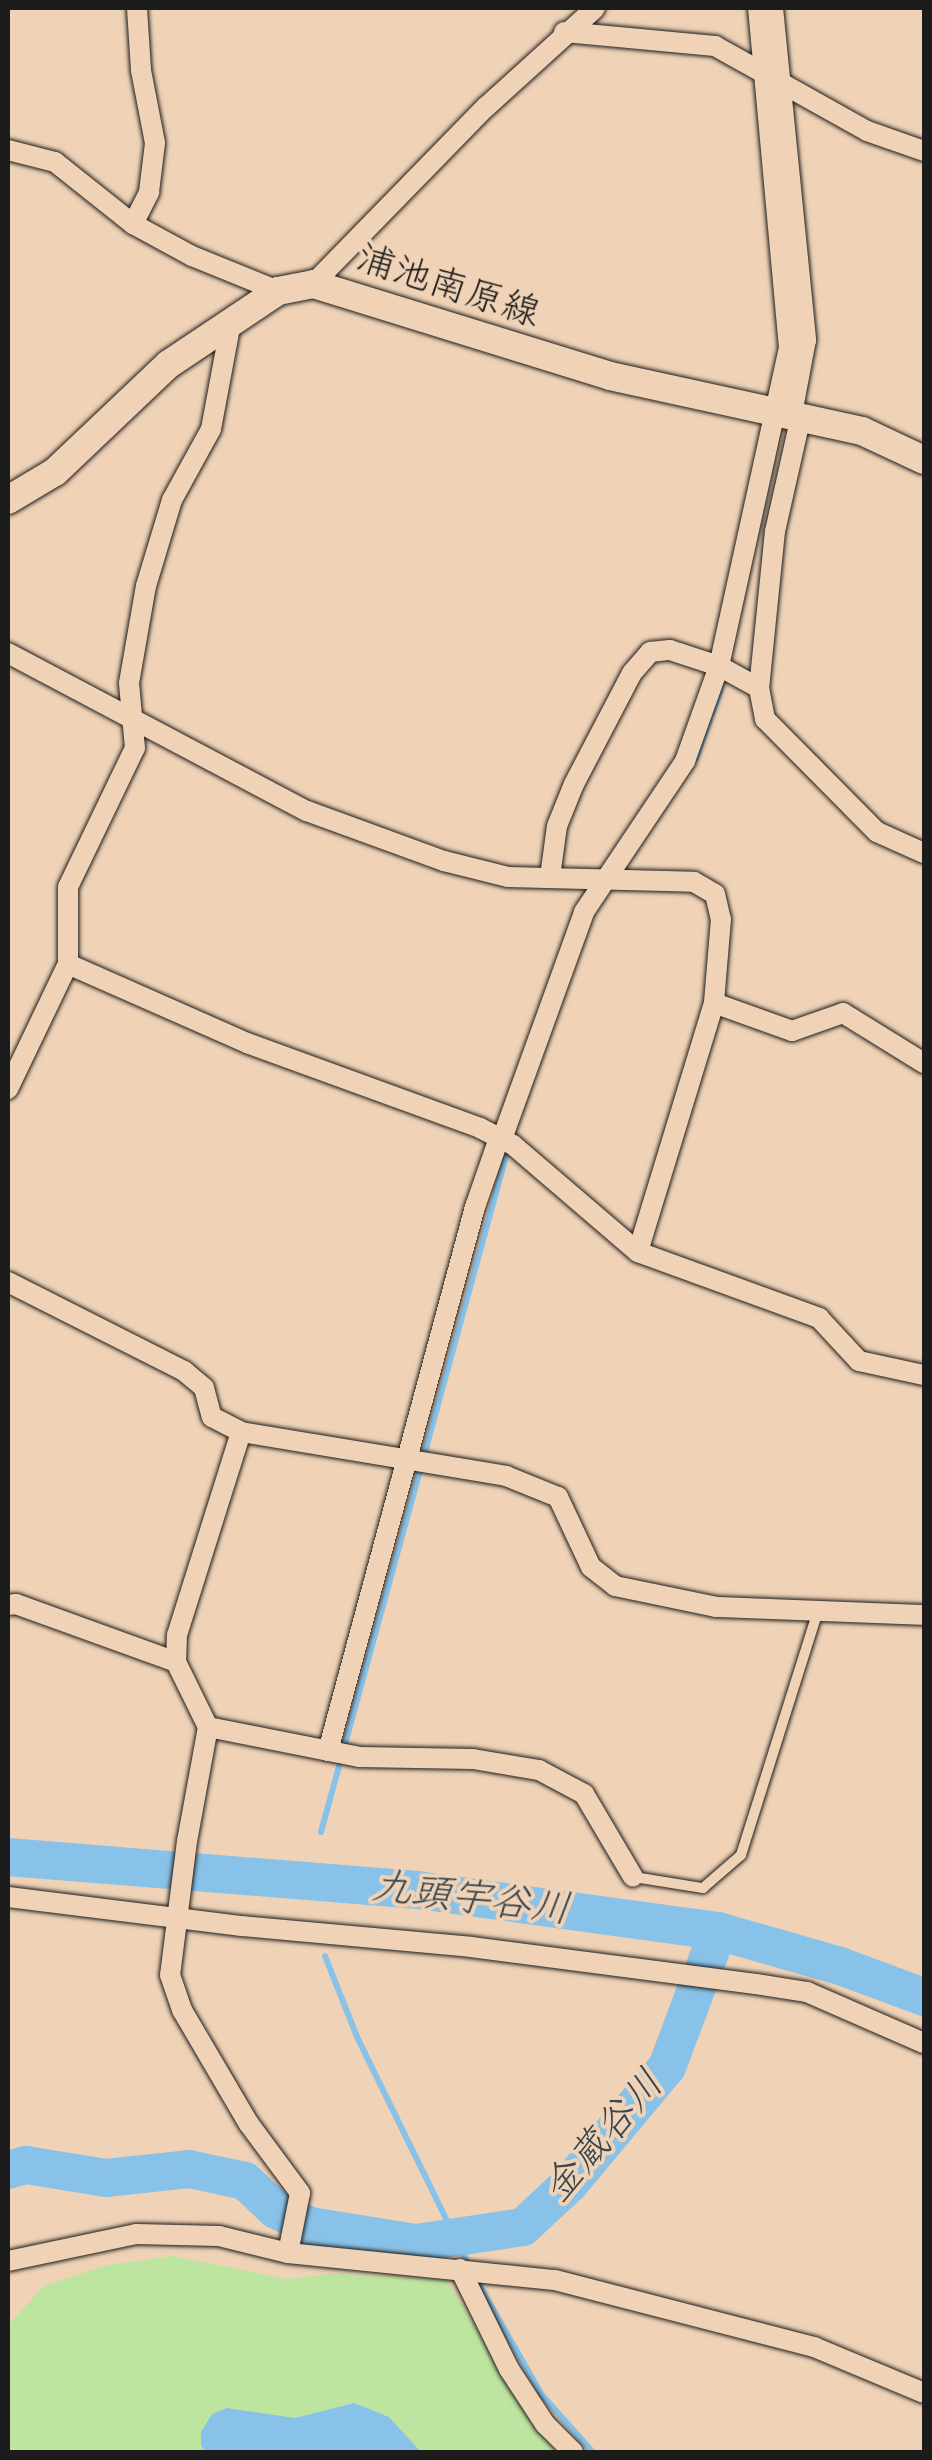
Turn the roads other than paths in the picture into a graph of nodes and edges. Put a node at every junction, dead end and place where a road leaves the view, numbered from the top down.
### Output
1 (137, 8) edge
2 (595, 8) edge
3 (758, 8) edge
4 (773, 8) edge
5 (564, 32) junction
6 (772, 78) junction
7 (8, 150) edge
8 (924, 151) edge
9 (133, 224) junction
10 (313, 284) junction
11 (278, 291) junction
12 (230, 327) junction
13 (789, 413) junction
14 (924, 460) edge
15 (8, 500) edge
16 (8, 653) edge
17 (724, 667) junction
18 (759, 688) junction
19 (136, 718) junction
20 (924, 853) edge
21 (550, 876) junction
22 (611, 878) junction
23 (68, 964) junction
24 (714, 1003) junction
25 (924, 1063) edge
26 (8, 1089) edge
27 (505, 1141) junction
28 (638, 1252) junction
29 (8, 1282) edge
30 (924, 1375) edge
31 (241, 1432) junction
32 (416, 1458) junction
33 (8, 1605) edge
34 (818, 1614) junction
35 (924, 1615) edge
36 (176, 1662) junction
37 (208, 1727) junction
38 (337, 1752) junction
39 (633, 1877) joint
40 (8, 1897) edge
41 (176, 1914) junction
42 (924, 2043) edge
43 (291, 2245) junction
44 (8, 2262) edge
45 (460, 2269) junction
46 (924, 2393) edge
47 (573, 2452) edge

1 - 9 street
2 - 5 street
3 - 6 street
4 - 6 street
5 - 6 street
5 - 10 street
6 - 8 street
6 - 13 street
7 - 9 street
9 - 11 street
10 - 11 main road, 浦池南原線
10 - 13 main road, 浦池南原線
11 - 12 main road, 浦池南原線
12 - 15 main road, 浦池南原線
12 - 19 street
13 - 14 main road, 浦池南原線
13 - 17 street
13 - 18 street
16 - 19 street
17 - 18 street
17 - 21 street
17 - 22 street
18 - 20 street
19 - 21 street
19 - 23 street
21 - 22 street
22 - 24 street
22 - 27 street
23 - 26 street
23 - 27 street
24 - 25 street
24 - 28 street
27 - 28 street
27 - 32 street
28 - 30 street
29 - 31 street
31 - 32 street
31 - 36 street
32 - 34 street
32 - 38 street
33 - 36 street
34 - 35 street
34 - 39 lane
36 - 37 street
37 - 38 street
37 - 41 street
38 - 39 street
40 - 41 street
41 - 42 street
41 - 43 street
43 - 44 street
43 - 45 street
45 - 46 street
45 - 47 street

